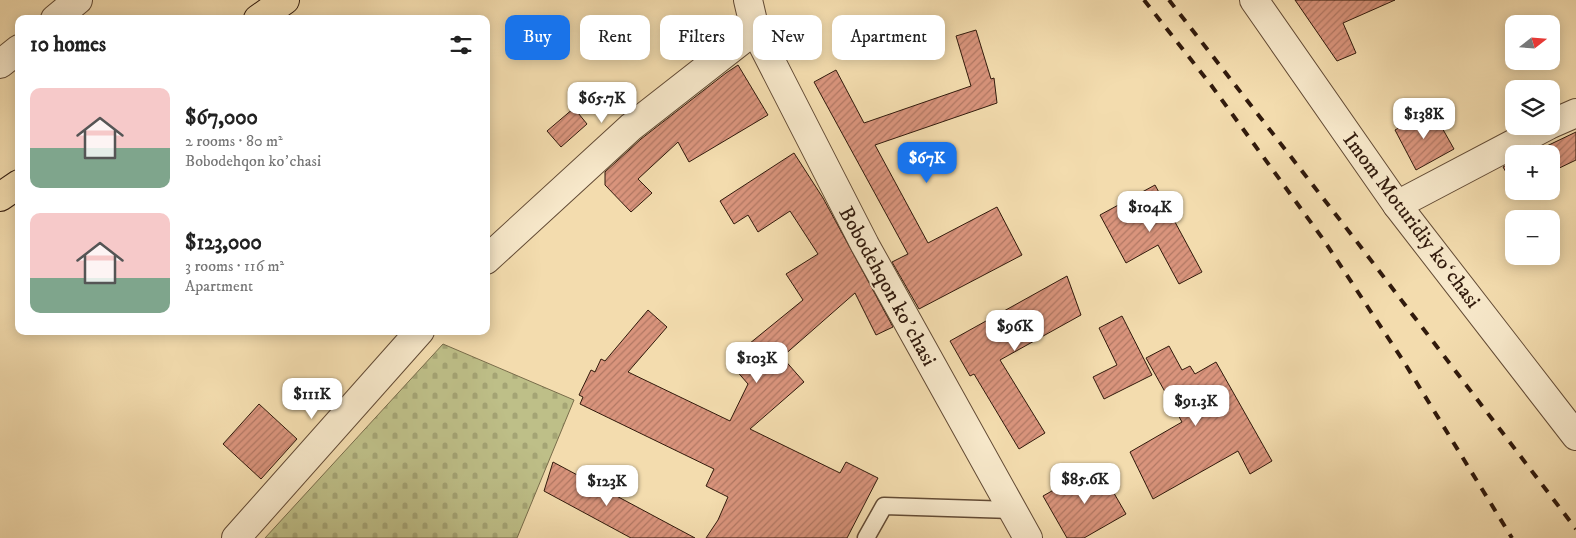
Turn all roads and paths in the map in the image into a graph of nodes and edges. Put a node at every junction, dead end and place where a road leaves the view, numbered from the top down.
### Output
1 (78, 0) edge
2 (285, 0) edge
3 (748, 0) edge
4 (1254, 0) edge
5 (60, 15) edge
6 (264, 15) edge
7 (753, 21) edge
8 (753, 32) edge
9 (15, 52) edge
10 (770, 60) edge
11 (0, 64) edge
12 (1576, 113) edge
13 (1560, 120) edge
14 (1530, 135) edge
15 (15, 187) edge
16 (0, 197) edge
17 (1397, 205) junction
18 (490, 256) edge
19 (414, 335) edge
20 (1576, 436) edge
21 (1012, 510) junction
22 (236, 538) edge
23 (866, 538) edge
24 (1028, 538) edge

1 - 5 street
2 - 6 main road
3 - 7 street, Bobodehqon koʼchasi
4 - 17 street, Imom Moturidiy koʻchasi
8 - 18 street
9 - 11 street
10 - 21 street, Bobodehqon koʼchasi
12 - 13 street
14 - 17 street
15 - 16 main road
17 - 20 street, Imom Moturidiy koʻchasi
19 - 22 street
21 - 23 lane
21 - 24 street, Bobodehqon koʼchasi

